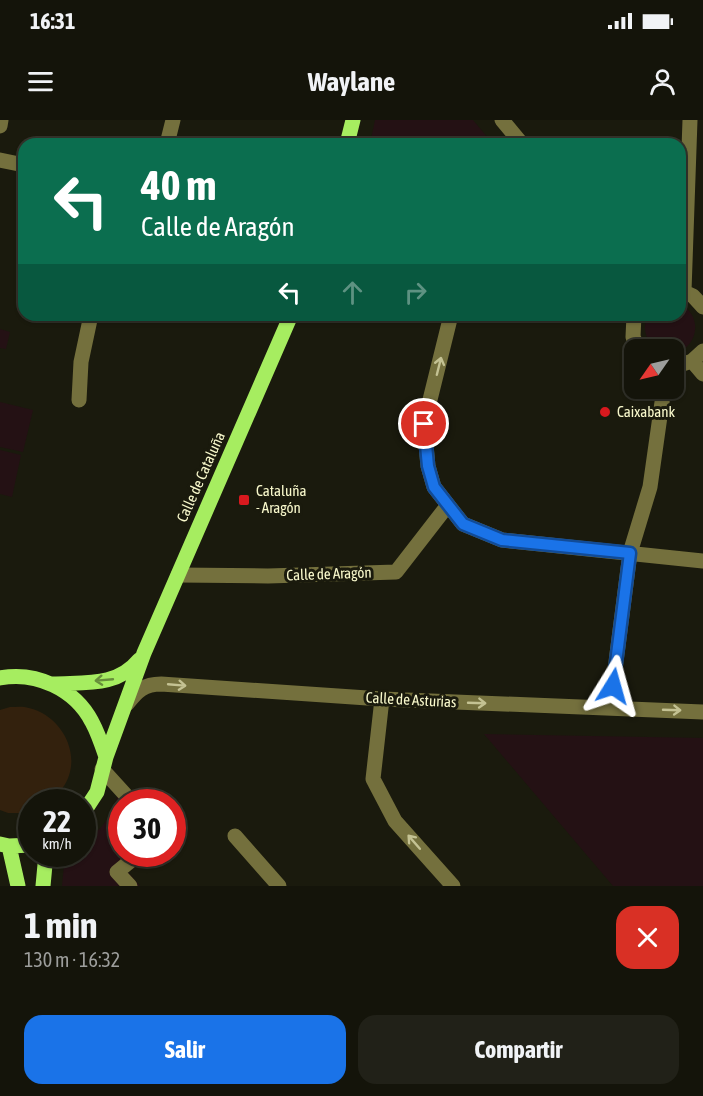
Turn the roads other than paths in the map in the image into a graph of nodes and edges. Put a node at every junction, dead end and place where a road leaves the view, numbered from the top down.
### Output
1 (1, 120) edge
2 (173, 120) edge
3 (353, 120) edge
4 (502, 120) edge
5 (690, 120) edge
6 (0, 126) edge
7 (168, 138) edge
8 (348, 138) edge
9 (517, 138) edge
10 (696, 158) edge
11 (0, 160) edge
12 (18, 164) edge
13 (693, 296) edge
14 (90, 321) edge
15 (288, 321) edge
16 (450, 321) edge
17 (631, 321) edge
18 (634, 339) edge
19 (698, 356) edge
20 (684, 362) edge
21 (703, 374) edge
22 (662, 399) edge
23 (79, 400) dead end
24 (448, 504) junction
25 (630, 553) junction
26 (703, 561) edge
27 (178, 575) junction
28 (144, 653) junction
29 (0, 678) edge
30 (53, 684) junction
31 (382, 699) junction
32 (127, 704) junction
33 (610, 708) junction
34 (703, 711) edge
35 (104, 763) junction
36 (123, 789) edge
37 (96, 794) edge
38 (235, 836) dead end
39 (5, 845) edge
40 (45, 867) edge
41 (123, 867) edge
42 (18, 886) edge
43 (43, 886) edge
44 (130, 886) edge
45 (279, 886) edge
46 (453, 886) edge

1 - 6 street
2 - 7 street
3 - 8 main road
4 - 9 street
5 - 10 street
10 - 13 street
11 - 12 street
14 - 23 street
15 - 27 main road, Calle de Cataluña
24 -> 16 street
17 - 18 street
19 - 20 street
19 - 21 street
22 - 25 street
24 - 25 street
24 - 27 street, Calle de Aragón
25 - 26 street
25 - 33 street
27 - 28 main road, Calle de Cataluña
28 -> 30 main road
28 - 32 main road, Calle de Cataluña
29 - 30 main road
30 - 35 main road
32 -> 31 street, Calle de Asturias
31 -> 33 street, Calle de Asturias
46 -> 31 street
32 - 35 main road, Calle de Cataluña
33 -> 34 street, Calle de Asturias
35 - 36 street
35 - 37 main road, Calle de Cataluña
38 - 45 street
39 - 42 main road
40 - 43 main road
41 - 44 street

